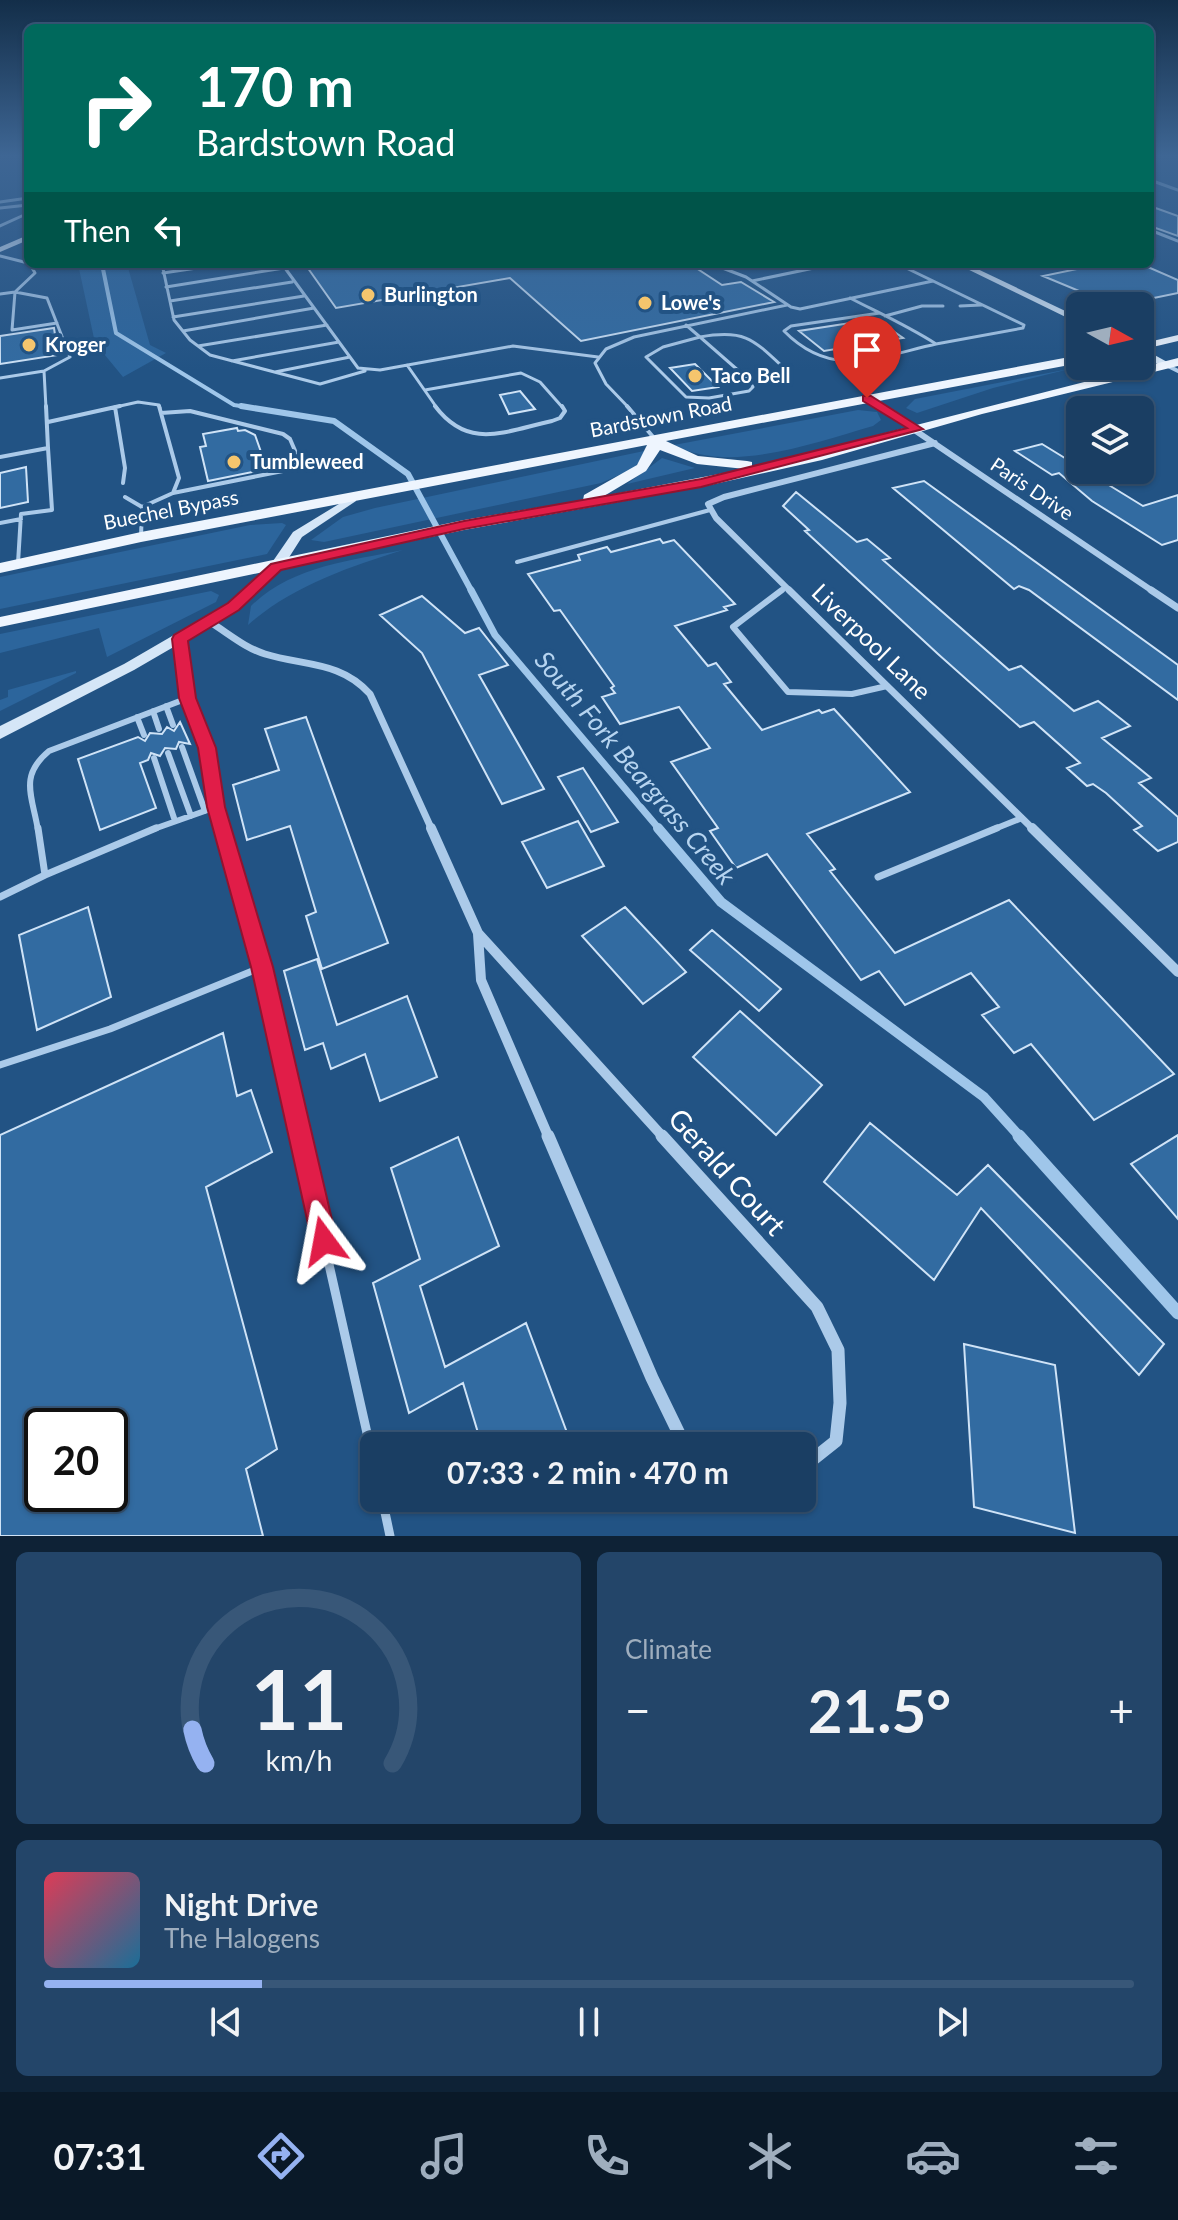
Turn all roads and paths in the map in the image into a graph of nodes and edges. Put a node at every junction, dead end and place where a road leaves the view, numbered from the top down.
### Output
1 (1154, 232) edge
2 (24, 239) edge
3 (1178, 241) edge
4 (0, 250) edge
5 (0, 256) edge
6 (24, 263) edge
7 (32, 268) edge
8 (162, 268) edge
9 (197, 268) edge
10 (272, 268) edge
11 (284, 268) edge
12 (721, 268) edge
13 (814, 268) edge
14 (906, 268) edge
15 (969, 268) edge
16 (163, 273) junction
17 (752, 281) junction
18 (933, 281) junction
19 (292, 282) junction
20 (166, 287) junction
21 (15, 292) junction
22 (0, 294) edge
23 (304, 296) junction
24 (850, 298) junction
25 (170, 301) junction
26 (787, 305) junction
27 (985, 305) junction
28 (943, 306) dead end
29 (960, 306) dead end
30 (314, 308) junction
31 (883, 314) junction
32 (1066, 314) edge
33 (173, 317) junction
34 (57, 323) junction
35 (327, 325) junction
36 (686, 325) junction
37 (183, 331) junction
38 (701, 338) junction
39 (1178, 338) edge
40 (339, 342) junction
41 (936, 344) junction
42 (1154, 344) edge
43 (198, 346) junction
44 (1154, 355) edge
45 (350, 357) junction
46 (598, 357) junction
47 (229, 361) junction
48 (1066, 362) edge
49 (407, 365) junction
50 (1174, 366) edge
51 (370, 369) junction
52 (44, 371) junction
53 (271, 373) junction
54 (0, 378) edge
55 (748, 379) junction
56 (425, 390) junction
57 (867, 398) junction
58 (115, 407) junction
59 (161, 413) junction
60 (48, 422) junction
61 (917, 429) junction
62 (654, 438) junction
63 (935, 443) junction
64 (48, 448) junction
65 (0, 457) edge
66 (774, 467) junction
67 (123, 483) dead end
68 (173, 493) junction
69 (125, 497) dead end
70 (352, 499) junction
71 (575, 505) junction
72 (142, 507) junction
73 (710, 510) junction
74 (21, 519) junction
75 (0, 523) edge
76 (141, 537) junction
77 (517, 562) dead end
78 (18, 563) junction
79 (276, 567) junction
80 (0, 568) edge
81 (786, 587) junction
82 (1178, 608) edge
83 (0, 622) edge
84 (210, 622) junction
85 (180, 639) junction
86 (887, 686) junction
87 (188, 698) junction
88 (166, 706) junction
89 (153, 711) junction
90 (137, 717) junction
91 (173, 725) dead end
92 (159, 729) dead end
93 (0, 733) edge
94 (144, 735) dead end
95 (182, 747) dead end
96 (168, 753) dead end
97 (154, 758) dead end
98 (216, 807) junction
99 (205, 811) junction
100 (191, 816) junction
101 (1022, 818) junction
102 (175, 821) junction
103 (45, 875) junction
104 (878, 877) dead end
105 (0, 897) edge
106 (478, 933) junction
107 (262, 967) junction
108 (1178, 972) edge
109 (0, 1065) edge
110 (367, 1432) edge
111 (676, 1432) edge
112 (816, 1457) edge
113 (385, 1512) edge
114 (390, 1536) edge

1 - 3 street
2 - 4 main road
5 - 6 lane
7 - 21 lane
8 - 16 lane
9 - 16 lane
10 - 20 lane
11 - 19 lane
12 - 17 lane
13 - 17 lane
14 - 18 lane
15 - 32 main road
16 - 20 lane
17 - 26 lane
18 - 24 lane
18 - 27 lane
19 - 23 lane
19 - 25 lane
20 - 25 lane
21 - 22 lane
21 - 34 lane
21 - 34 lane
23 - 30 lane
23 - 33 lane
24 - 26 lane
24 - 31 lane
25 - 33 lane
26 - 36 lane
27 - 29 lane
27 - 41 lane
28 - 31 lane
30 - 35 lane
30 - 37 lane
31 - 41 lane
31 - 41 lane
33 - 37 lane
34 - 52 lane
35 - 40 lane
35 - 43 lane
36 - 38 lane
36 - 46 lane
37 - 43 lane
38 - 55 lane
38 - 55 lane
38 - 55 lane
39 - 42 main road
40 - 45 lane
40 - 47 lane
43 - 47 lane
44 - 50 main road
45 - 51 lane
45 - 53 lane
46 - 49 lane
46 - 62 lane
47 - 53 lane
48 - 57 main road, Bardstown Road
49 - 51 lane
49 - 56 lane
50 - 61 main road
51 - 53 lane
52 - 54 lane
52 - 60 lane
56 - 56 lane
57 - 61 street, Paris Drive
57 - 62 main road, Bardstown Road
58 - 59 lane
58 - 60 lane
58 - 67 lane
59 - 68 lane
59 - 68 lane
60 - 64 lane
61 - 63 street, Paris Drive
61 - 66 main road
62 - 66 main road
62 - 70 main road, Bardstown Road
62 - 71 main road
63 - 73 street
63 - 82 street, Paris Drive
64 - 65 lane
64 - 74 lane
66 - 71 main road
68 - 72 lane
69 - 72 lane
70 - 76 main road, Buechel Bypass
70 - 79 main road, Bardstown Road
71 - 79 main road
72 - 76 lane
73 - 77 lane
73 - 81 street, Liverpool Lane
74 - 75 lane
74 - 78 lane
76 - 78 main road, Buechel Bypass
78 - 80 main road, Buechel Bypass
79 - 83 main road
79 - 84 main road, Bardstown Road
81 - 86 street, Liverpool Lane
81 - 86 lane
84 - 85 main road, Bardstown Road
84 - 106 street, Gerald Court
85 - 87 lane
85 - 93 main road, Bardstown Road
86 - 101 street, Liverpool Lane
87 - 88 lane
87 - 98 lane
88 - 89 lane
88 - 91 lane
89 - 90 lane
89 - 92 lane
90 - 94 lane
90 - 103 lane
95 - 99 lane
96 - 100 lane
97 - 102 lane
98 - 99 lane
98 - 107 lane
99 - 100 lane
100 - 102 lane
101 - 104 lane
101 - 108 street, Liverpool Lane
102 - 103 lane
103 - 105 lane
106 - 111 street, Gerald Court
106 - 112 street, Gerald Court
107 - 109 lane
107 - 110 lane
113 - 114 lane

